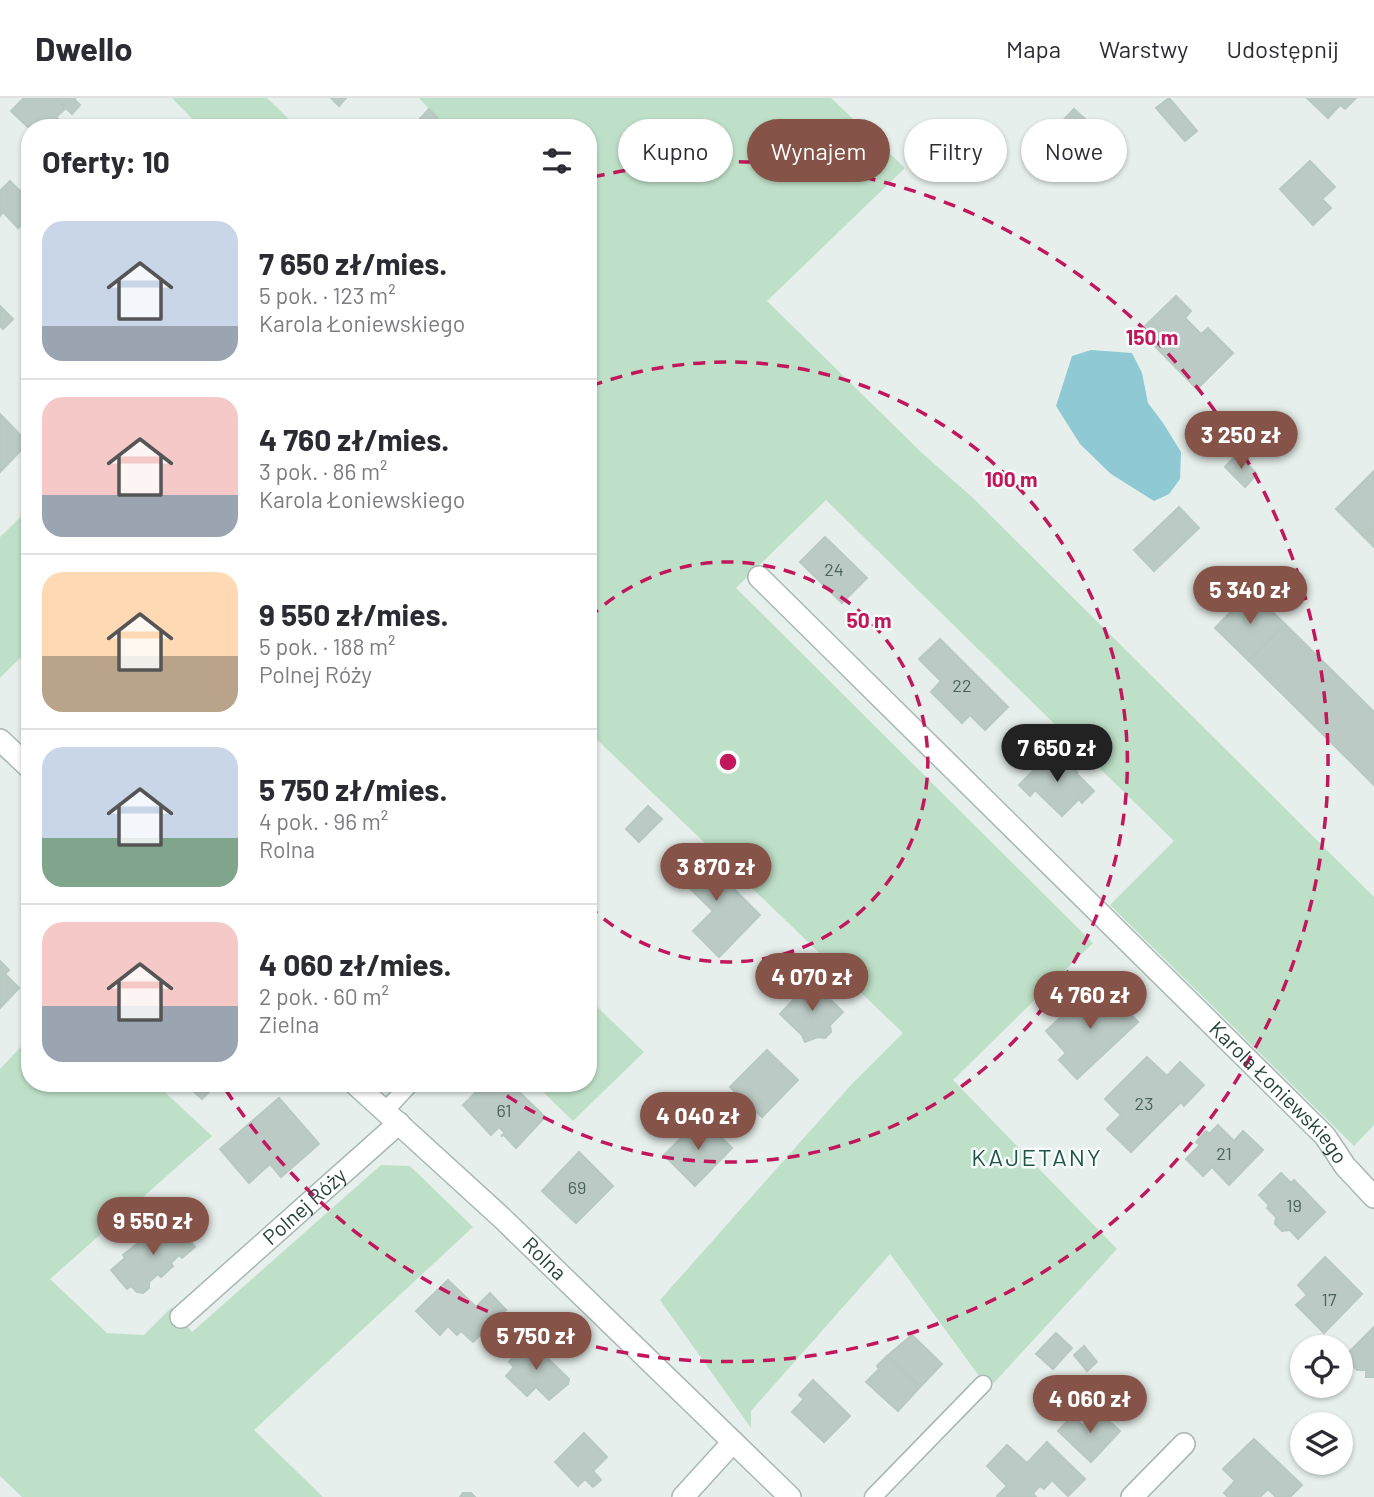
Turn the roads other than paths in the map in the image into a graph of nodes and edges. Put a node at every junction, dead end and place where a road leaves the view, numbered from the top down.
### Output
1 (759, 577) dead end
2 (0, 740) edge
3 (21, 760) edge
4 (364, 1092) edge
5 (406, 1092) edge
6 (392, 1117) junction
7 (1374, 1198) edge
8 (181, 1317) dead end
9 (983, 1384) dead end
10 (733, 1442) junction
11 (1184, 1444) dead end
12 (683, 1497) edge
13 (790, 1497) edge
14 (873, 1497) edge
15 (1132, 1497) edge

1 - 7 street, Karola Łoniewskiego
2 - 3 street
4 - 6 street, Rolna
5 - 6 lane
6 - 8 street, Polnej Róży
6 - 10 street, Rolna
9 - 14 lane
10 - 12 street
10 - 13 street, Rolna
11 - 15 street

